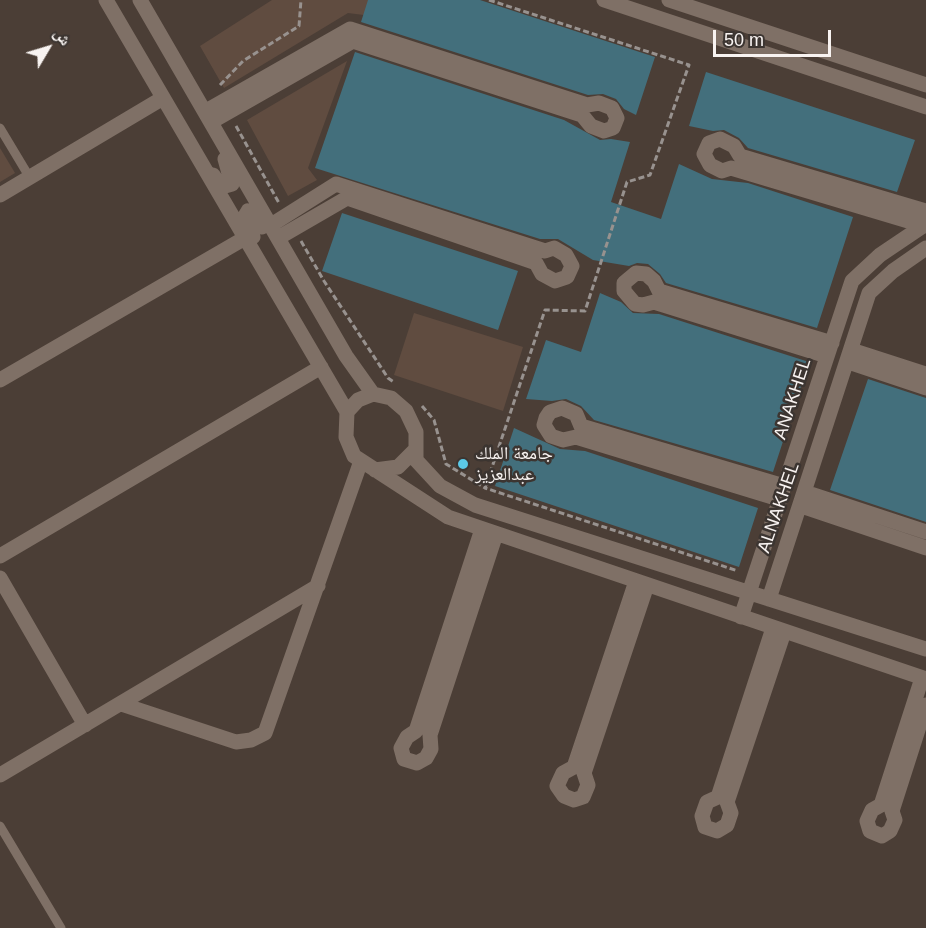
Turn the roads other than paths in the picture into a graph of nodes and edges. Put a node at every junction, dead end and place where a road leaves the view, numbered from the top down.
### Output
1 (106, 0) edge
2 (141, 0) edge
3 (604, 0) edge
4 (669, 0) edge
5 (926, 85) edge
6 (163, 98) junction
7 (926, 107) edge
8 (208, 117) junction
9 (0, 128) edge
10 (225, 146) junction
11 (195, 151) junction
12 (30, 178) junction
13 (0, 195) edge
14 (925, 220) edge
15 (278, 238) junction
16 (249, 245) junction
17 (926, 248) edge
18 (829, 350) junction
19 (850, 356) junction
20 (321, 367) junction
21 (926, 374) edge
22 (0, 380) edge
23 (926, 388) edge
24 (373, 394) junction
25 (347, 412) junction
26 (416, 449) junction
27 (361, 461) junction
28 (375, 470) junction
29 (782, 493) junction
30 (803, 499) junction
31 (489, 532) junction
32 (926, 532) edge
33 (926, 548) edge
34 (0, 556) edge
35 (0, 578) edge
36 (641, 583) junction
37 (318, 586) junction
38 (748, 592) junction
39 (769, 599) junction
40 (741, 617) junction
41 (778, 630) junction
42 (926, 649) edge
43 (924, 679) edge
44 (121, 704) junction
45 (926, 705) edge
46 (86, 725) junction
47 (0, 775) edge
48 (0, 826) edge
49 (61, 928) edge

1 - 6 street
2 - 8 street
3 - 7 street
4 - 5 street
6 - 11 street
6 - 12 street
8 - 8 street
8 - 10 street
9 - 12 lane
10 - 11 street
10 - 15 street
11 - 16 street
12 - 13 street
14 - 14 street
14 - 18 street, ANAKHEL
15 - 15 street
15 - 16 street
15 - 24 street
16 - 20 street
16 - 22 street
17 - 19 street, ALNAKHEL
18 - 18 street
18 - 29 street, ANAKHEL
19 - 21 street
19 - 23 street
19 - 30 street, ALNAKHEL
20 - 25 street
20 - 34 street
24 - 25 street
24 - 26 street
25 - 27 street
26 - 28 street
26 - 38 street
27 - 28 street
27 - 37 street
28 - 31 street
29 - 29 street
29 - 38 street, ANAKHEL
30 - 32 street
30 - 33 street
30 - 39 street, ALNAKHEL
31 - 31 street
31 - 36 street
35 - 46 street
36 - 36 street
36 - 40 street
37 - 44 street
37 - 44 street
38 - 39 street
38 - 40 street, ANAKHEL
39 - 42 street
40 - 41 street
41 - 41 street
41 - 43 street
43 - 45 street
44 - 46 street
46 - 47 street
48 - 49 lane

